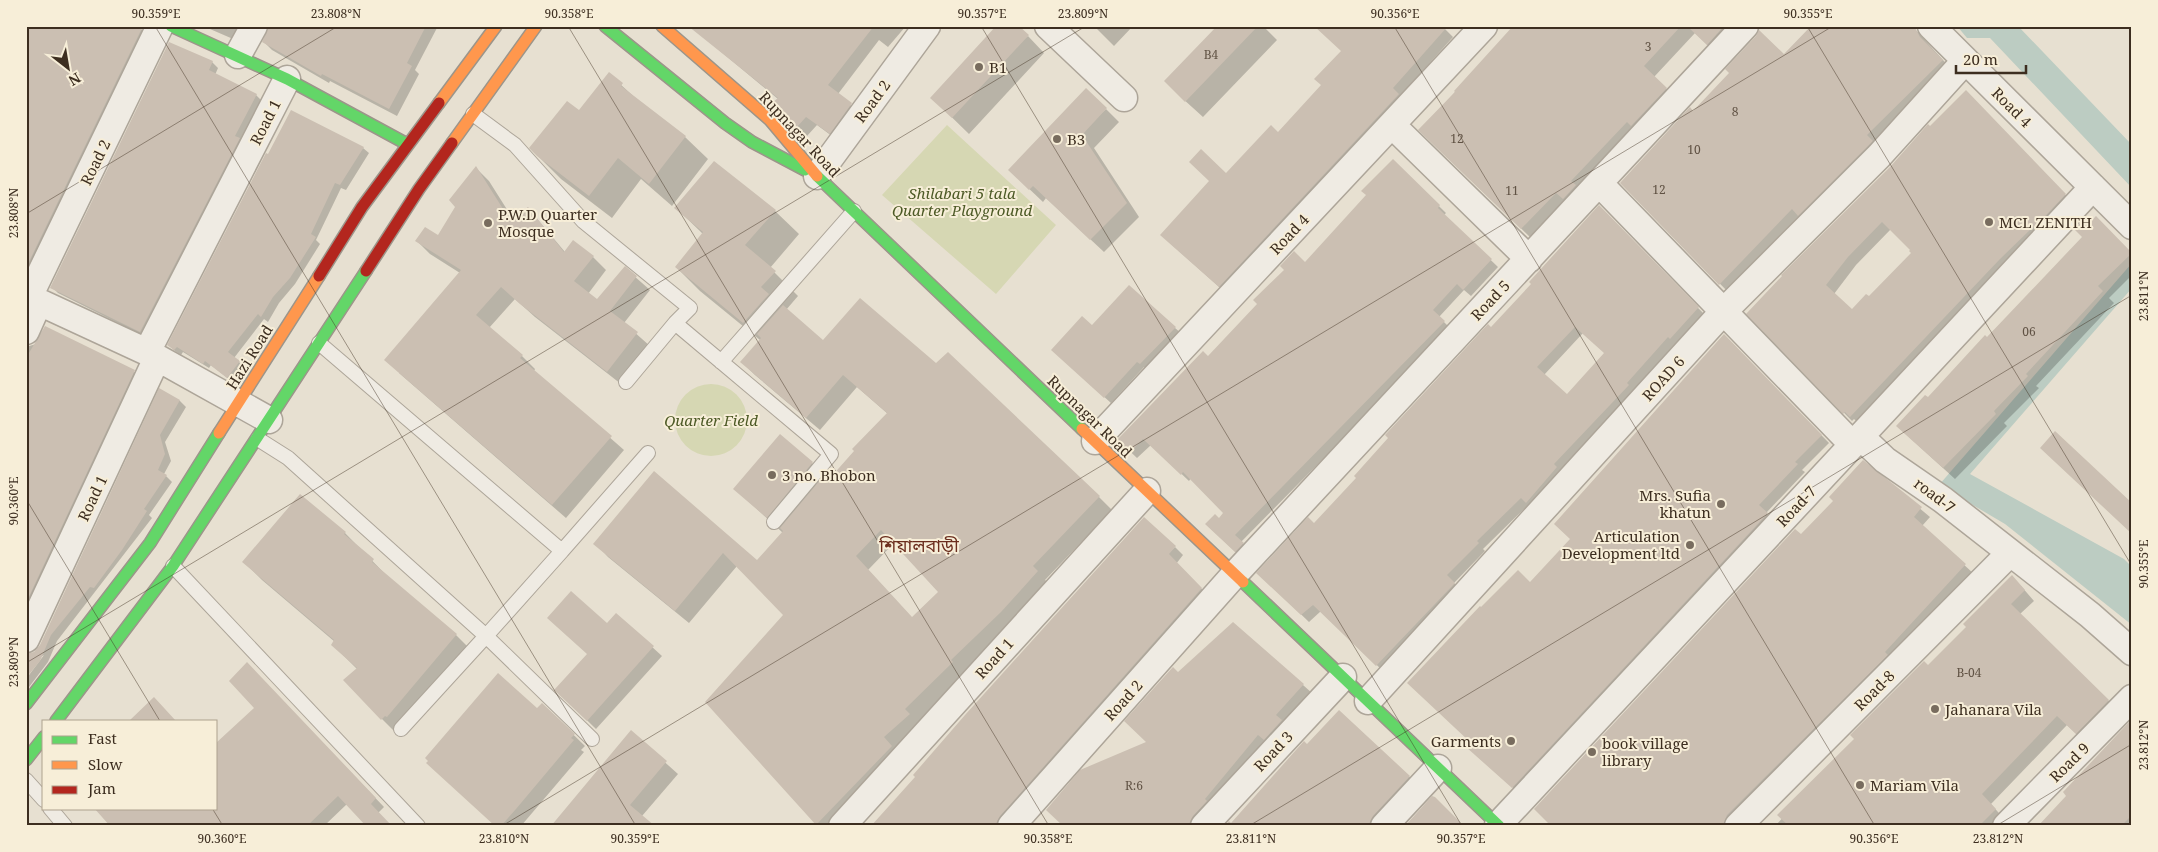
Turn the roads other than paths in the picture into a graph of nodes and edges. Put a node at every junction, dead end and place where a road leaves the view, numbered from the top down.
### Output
1 (160, 26) edge
2 (171, 26) edge
3 (254, 26) edge
4 (496, 26) edge
5 (536, 26) edge
6 (605, 26) edge
7 (928, 26) edge
8 (1048, 26) edge
9 (1484, 26) edge
10 (1745, 26) edge
11 (1931, 26) edge
12 (668, 28) edge
13 (238, 55) junction
14 (1965, 61) junction
15 (287, 79) junction
16 (1124, 98) dead end
17 (473, 114) junction
18 (1392, 125) junction
19 (407, 144) junction
20 (817, 176) junction
21 (1599, 183) junction
22 (2093, 187) junction
23 (854, 211) junction
24 (2132, 226) edge
25 (1529, 259) junction
26 (32, 298) edge
27 (1723, 312) junction
28 (676, 323) junction
29 (26, 331) edge
30 (319, 343) junction
31 (152, 355) junction
32 (722, 362) junction
33 (626, 382) dead end
34 (238, 403) junction
35 (263, 429) junction
36 (1095, 441) junction
37 (1857, 441) junction
38 (648, 453) dead end
39 (1147, 491) junction
40 (774, 522) dead end
41 (562, 551) junction
42 (2009, 554) junction
43 (173, 566) junction
44 (1235, 574) junction
45 (486, 636) junction
46 (26, 639) edge
47 (2132, 652) edge
48 (1343, 677) junction
49 (2132, 698) edge
50 (1368, 701) junction
51 (26, 704) edge
52 (57, 720) edge
53 (401, 729) dead end
54 (592, 739) dead end
55 (42, 740) edge
56 (26, 760) edge
57 (1438, 768) junction
58 (26, 780) edge
59 (42, 798) edge
60 (52, 810) edge
61 (1498, 825) edge
62 (65, 826) edge
63 (418, 826) edge
64 (842, 826) edge
65 (1011, 826) edge
66 (1204, 826) edge
67 (1384, 826) edge
68 (1738, 826) edge
69 (2006, 826) edge

1 - 26 street, Road 2
2 - 13 street
3 - 13 street
4 - 19 street, Hazi Road
5 - 17 street
6 - 20 street
7 - 20 street, Road 2
8 - 16 street
9 - 18 street, Road 4
10 - 21 street, Road 5
11 - 14 street, Road 4
12 - 20 street, Rupnagar Road
13 - 15 street
14 - 22 street, Road 4
14 - 27 street, ROAD 6
15 - 19 street
15 - 31 street, Road 1
17 - 28 lane
17 - 30 street
18 - 25 street
18 - 36 street, Road 4
19 - 34 street, Hazi Road
20 - 23 street, Rupnagar Road
21 - 25 street, Road 5
21 - 27 street, road-7
22 - 24 street, Road 4
22 - 37 street, Road-7
23 - 32 lane
23 - 36 street, Rupnagar Road
25 - 44 street, Road 5
26 - 29 street, Road 2
26 - 31 street
27 - 37 street, road-7
27 - 50 street, ROAD 6
28 - 32 lane
28 - 33 lane
30 - 35 street
30 - 41 lane
31 - 34 street
31 - 46 street, Road 1
32 - 40 lane
34 - 35 street
34 - 51 street, Hazi Road
35 - 43 street
35 - 45 lane
36 - 39 street, Rupnagar Road
37 - 42 street, road-7
37 - 61 street, Road-7
38 - 41 lane
39 - 44 street, Rupnagar Road
39 - 64 street, Road 1
41 - 45 lane
42 - 47 street, road-7
42 - 68 street, Road-8
43 - 52 street
43 - 63 lane
44 - 48 street, Rupnagar Road
44 - 65 street, Road 2
45 - 53 lane
45 - 54 lane
48 - 50 street, Rupnagar Road
48 - 66 street, Road 3
49 - 69 street, Road 9
50 - 57 street, Rupnagar Road
55 - 56 street
57 - 61 street, Rupnagar Road
57 - 67 street
58 - 59 lane
60 - 62 lane

